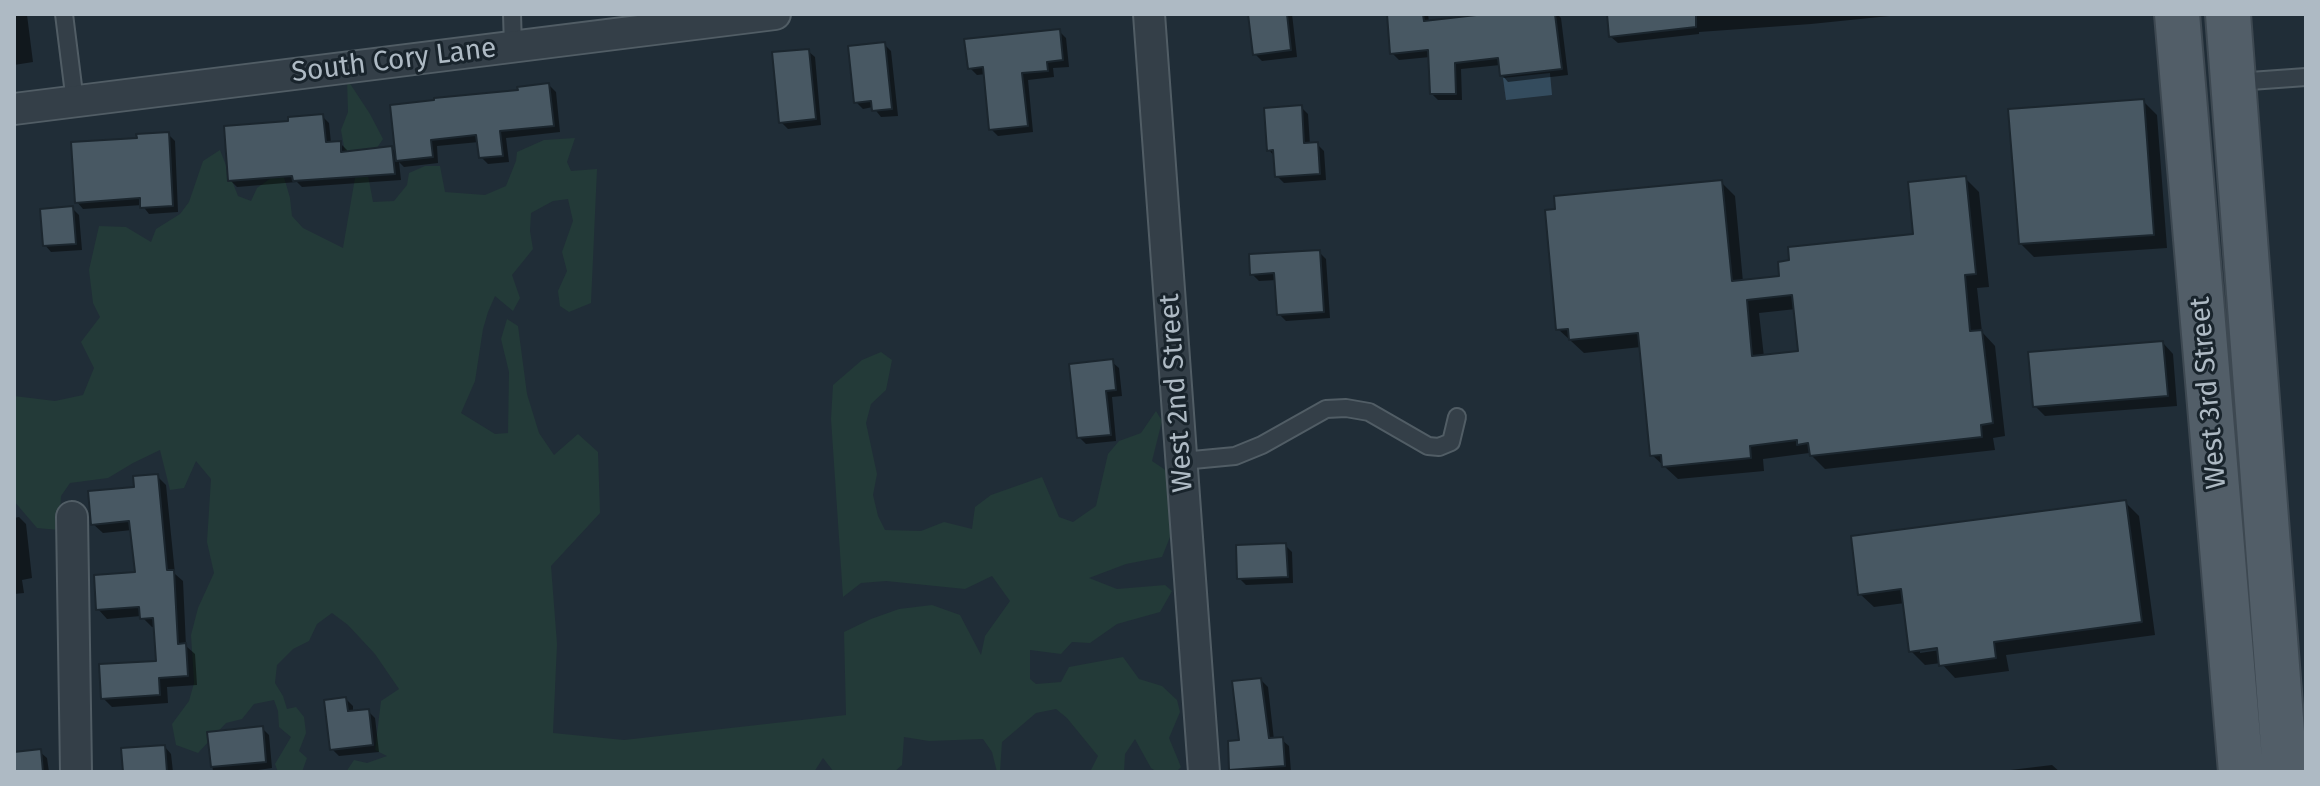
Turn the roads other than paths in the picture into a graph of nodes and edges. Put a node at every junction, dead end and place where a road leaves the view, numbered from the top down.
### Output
1 (64, 14) edge
2 (512, 14) edge
3 (775, 14) edge
4 (1149, 14) edge
5 (2177, 14) edge
6 (2228, 14) edge
7 (513, 46) junction
8 (2306, 77) edge
9 (2233, 83) junction
10 (75, 102) junction
11 (14, 109) edge
12 (1457, 417) dead end
13 (1182, 461) junction
14 (72, 517) dead end
15 (76, 772) edge
16 (1204, 772) edge
17 (2241, 772) edge
18 (2285, 772) edge

1 - 10 lane
2 - 7 lane
3 - 7 street, South Cory Lane
4 - 13 street, West 2nd Street
5 - 17 main road, West 3rd Street
6 - 9 main road, West 3rd Street
7 - 10 street, South Cory Lane
8 - 9 lane
9 - 18 main road, West 3rd Street
10 - 11 street, South Cory Lane
12 - 13 lane
13 - 16 street, West 2nd Street
14 - 15 street

